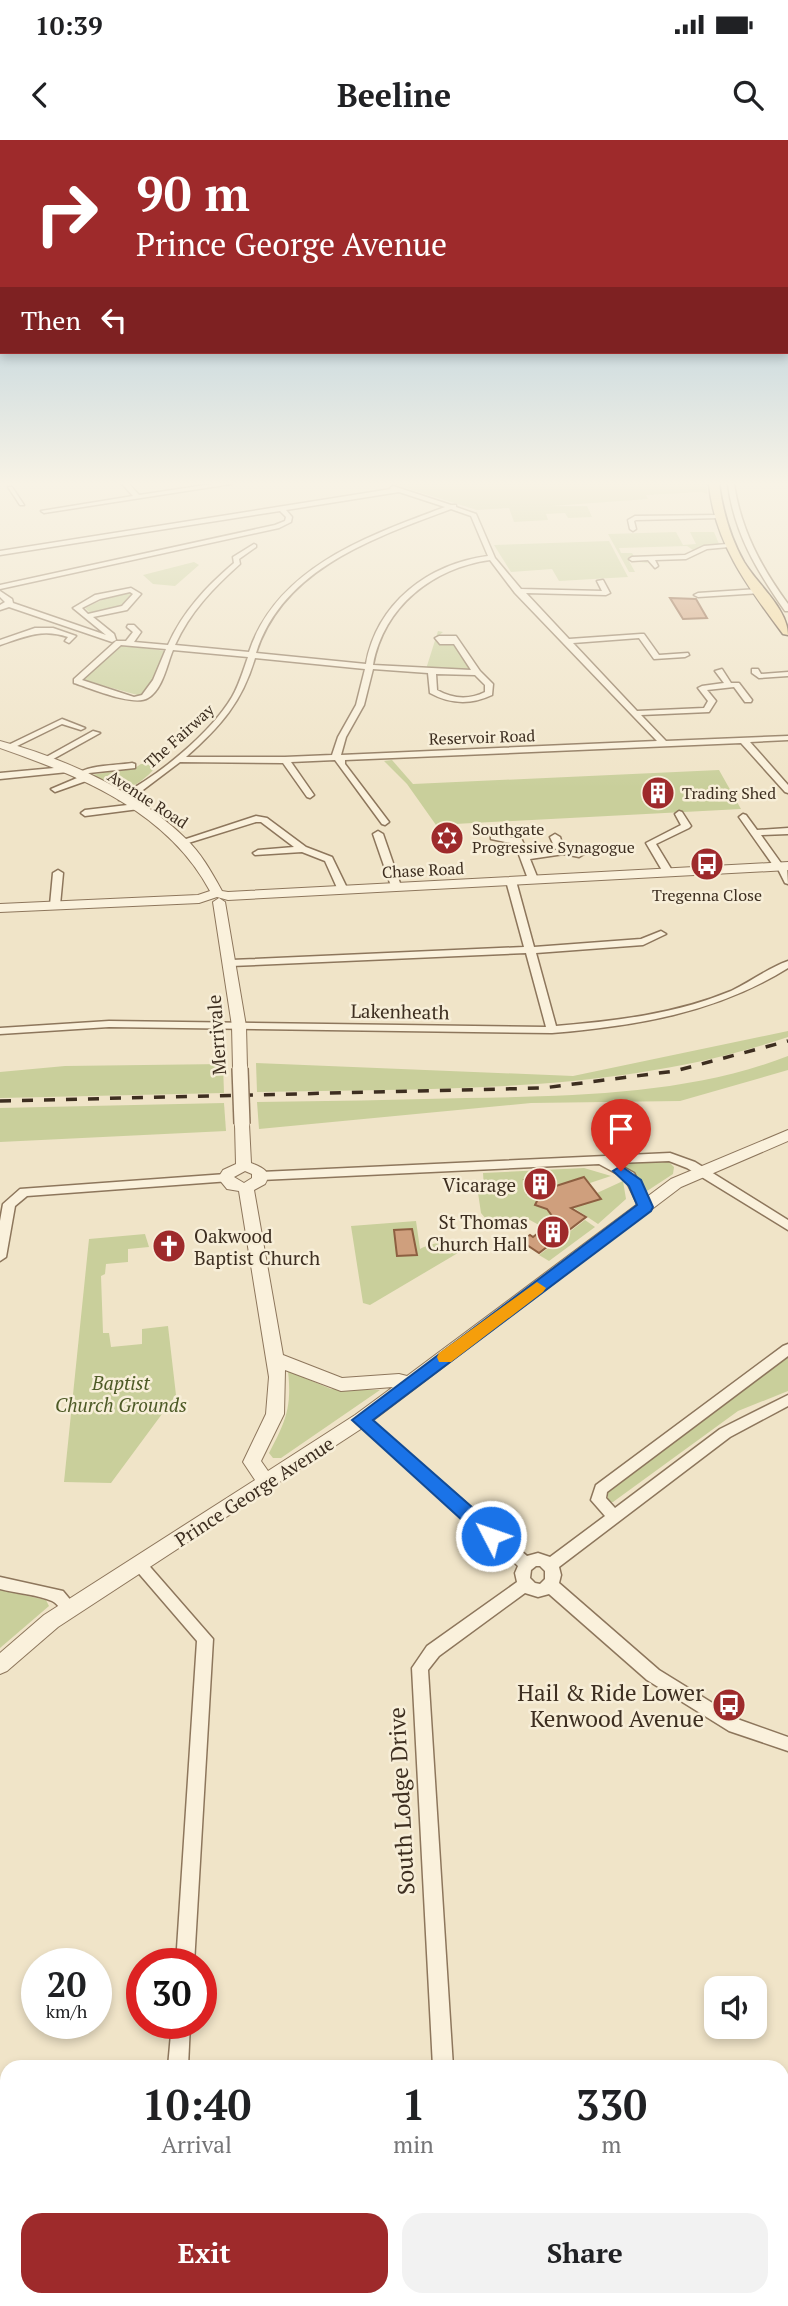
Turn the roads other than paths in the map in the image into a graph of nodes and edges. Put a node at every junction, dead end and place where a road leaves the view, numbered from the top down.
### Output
1 (212, 585) edge
2 (294, 585) edge
3 (421, 585) edge
4 (513, 585) edge
5 (603, 585) edge
6 (754, 585) edge
7 (772, 587) joint
8 (757, 589) junction
9 (518, 591) junction
10 (0, 593) edge
11 (698, 595) dead end
12 (11, 605) dead end
13 (0, 608) edge
14 (788, 609) edge
15 (88, 616) junction
16 (131, 626) dead end
17 (788, 631) edge
18 (109, 639) junction
19 (69, 641) dead end
20 (568, 641) junction
21 (455, 642) dead end
22 (0, 643) edge
23 (119, 643) junction
24 (129, 643) junction
25 (170, 649) junction
26 (685, 655) dead end
27 (249, 656) junction
28 (369, 668) junction
29 (719, 671) dead end
30 (755, 671) dead end
31 (432, 672) junction
32 (477, 673) junction
33 (788, 674) edge
34 (729, 685) junction
35 (748, 699) dead end
36 (637, 713) junction
37 (81, 728) dead end
38 (96, 733) dead end
39 (788, 738) edge
40 (743, 740) junction
41 (663, 743) junction
42 (4, 746) edge
43 (338, 757) junction
44 (177, 759) junction
45 (285, 760) junction
46 (43, 761) junction
47 (132, 766) dead end
48 (65, 770) junction
49 (0, 776) edge
50 (81, 777) junction
51 (55, 789) dead end
52 (788, 790) edge
53 (310, 795) dead end
54 (122, 798) junction
55 (136, 807) junction
56 (85, 813) dead end
57 (679, 814) dead end
58 (743, 817) dead end
59 (385, 822) dead end
60 (788, 831) edge
61 (754, 833) junction
62 (378, 834) dead end
63 (555, 836) dead end
64 (494, 837) dead end
65 (185, 841) junction
66 (303, 849) junction
67 (562, 851) junction
68 (258, 853) dead end
69 (579, 855) dead end
70 (525, 857) junction
71 (782, 866) edge
72 (668, 872) junction
73 (58, 873) dead end
74 (533, 879) junction
75 (511, 881) junction
76 (788, 881) edge
77 (396, 886) junction
78 (342, 890) junction
79 (218, 897) junction
80 (55, 905) junction
81 (0, 908) edge
82 (662, 934) dead end
83 (531, 950) junction
84 (231, 964) junction
85 (788, 964) edge
86 (239, 1026) junction
87 (552, 1030) junction
88 (0, 1031) edge
89 (788, 1135) edge
90 (599, 1158) junction
91 (244, 1166) junction
92 (701, 1171) junction
93 (261, 1176) junction
94 (226, 1178) junction
95 (246, 1188) junction
96 (645, 1207) junction
97 (788, 1226) edge
98 (0, 1258) edge
99 (788, 1349) edge
100 (276, 1359) junction
101 (408, 1385) junction
102 (788, 1400) edge
103 (361, 1420) junction
104 (267, 1483) junction
105 (614, 1516) junction
106 (525, 1564) junction
107 (140, 1565) junction
108 (550, 1565) junction
109 (0, 1583) edge
110 (525, 1584) junction
111 (550, 1586) junction
112 (70, 1609) junction
113 (0, 1665) edge
114 (788, 1744) edge
115 (186, 1948) edge
116 (180, 2039) edge
117 (178, 2060) edge
118 (443, 2060) edge

1 - 25 street
2 - 27 street, The Fairway
3 - 28 street
4 - 9 street
5 - 9 street
6 - 8 main road
7 - 8 street
7 - 14 street
8 - 11 street
8 - 17 main road
9 - 20 street
10 - 13 street
12 - 18 street
15 - 15 street
15 - 18 street
16 - 24 street
18 - 23 street
19 - 22 street
20 - 26 street
20 - 36 street
21 - 32 street
23 - 24 street
23 - 25 street
24 - 25 street
25 - 27 street
27 - 28 street
27 - 44 street, The Fairway
28 - 31 street
28 - 43 street
29 - 34 street
30 - 33 street
31 - 32 street
31 - 32 street
34 - 35 street
34 - 36 street
36 - 41 street
37 - 42 street
38 - 46 street
39 - 40 street, Reservoir Road
40 - 41 street, Reservoir Road
40 - 52 street
41 - 43 street, Reservoir Road
42 - 46 street, Avenue Road
43 - 45 street, Reservoir Road
43 - 59 street
44 - 45 street, Reservoir Road
44 - 54 street, The Fairway
45 - 53 street
46 - 48 street, Avenue Road
47 - 50 street, The Fairway
48 - 49 street
48 - 50 street, Avenue Road
50 - 51 street
50 - 54 street, Avenue Road
54 - 55 street, Avenue Road
55 - 56 street
55 - 65 street, Avenue Road
57 - 72 street
58 - 61 street
60 - 61 street
61 - 71 street
62 - 77 street
63 - 67 street
64 - 70 street
65 - 66 street
65 - 79 street, Avenue Road
66 - 68 street
66 - 78 street
67 - 69 street
67 - 70 street
70 - 74 street
71 - 72 street, Chase Road
71 - 76 street
72 - 74 street, Chase Road
73 - 80 street
74 - 75 street, Chase Road
75 - 77 street, Chase Road
75 - 83 street
77 - 78 street, Chase Road
78 - 79 street, Chase Road
79 - 80 street, Chase Road
79 - 84 street, Merrivale
80 - 81 street, Chase Road
82 - 83 street
83 - 84 street
83 - 87 street
84 - 86 street, Merrivale
85 - 87 street, Lakenheath
86 - 87 street, Lakenheath
86 - 88 street, Lakenheath
86 - 91 street, Merrivale, bridge
89 - 92 street, Prince George Avenue
90 - 92 street
90 - 93 street
90 - 96 street
91 - 93 street
91 - 94 street
92 - 96 street, Prince George Avenue
92 - 97 street
93 - 95 street
94 - 95 street
94 - 98 street
95 - 100 street
96 - 101 street, Prince George Avenue
99 - 105 street
100 - 101 street
100 - 104 street
101 - 103 street, Prince George Avenue
102 - 105 street
103 - 104 street, Prince George Avenue
103 - 106 street
104 - 107 street, Prince George Avenue
105 - 108 street
106 - 108 street
106 - 110 street
107 - 112 street, Prince George Avenue
107 - 115 street
108 - 111 street
109 - 112 street
110 - 111 street
110 - 118 street, South Lodge Drive
111 - 114 street
112 - 113 street, Prince George Avenue
116 - 117 street

